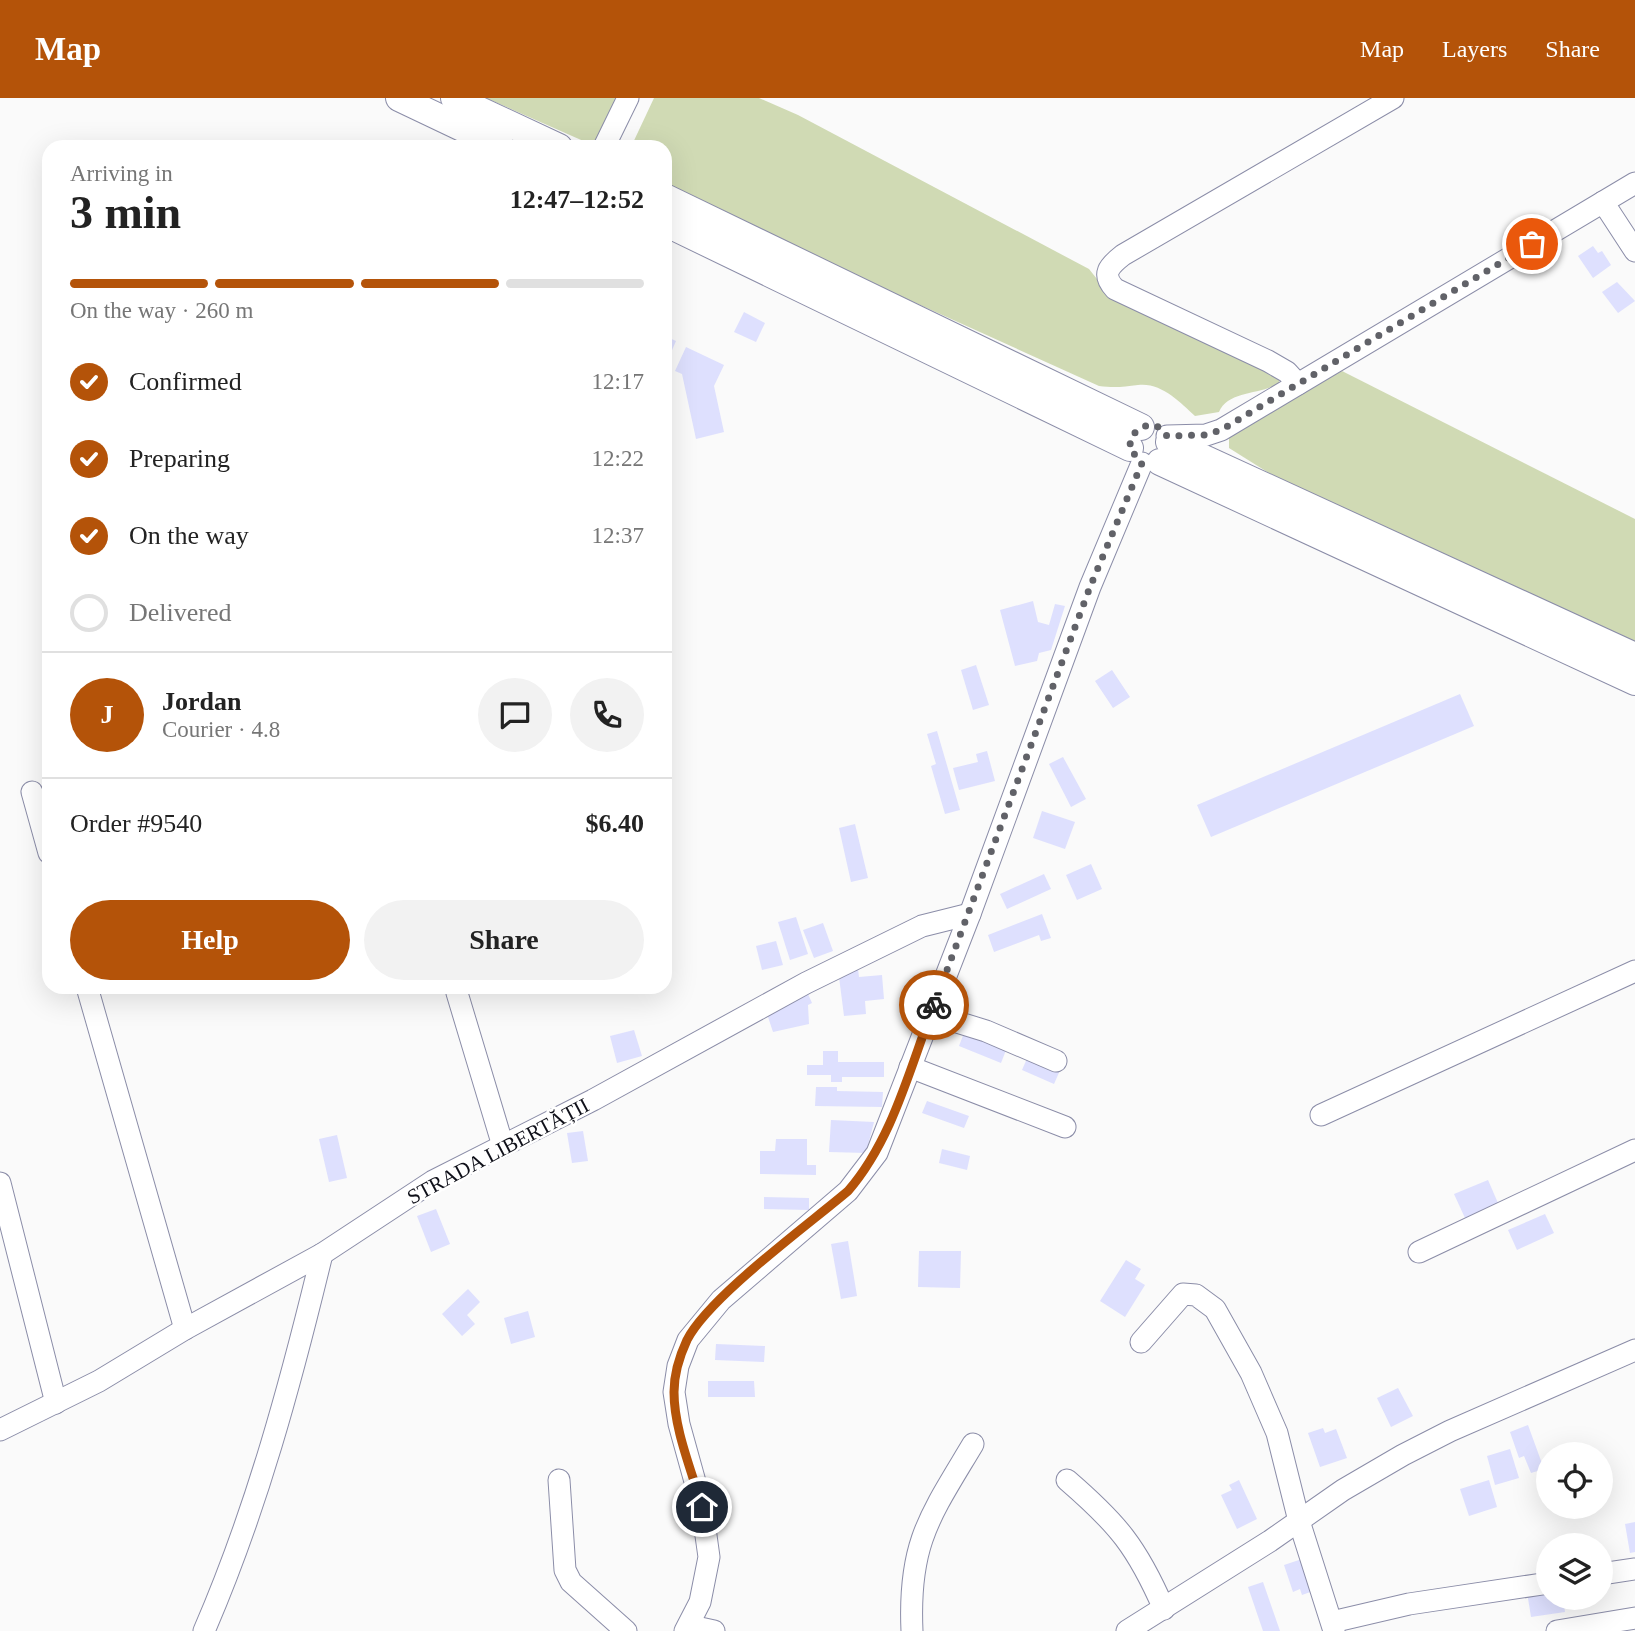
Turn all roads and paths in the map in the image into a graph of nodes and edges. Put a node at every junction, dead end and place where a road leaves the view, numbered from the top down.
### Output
1 (399, 98) edge
2 (454, 98) edge
3 (628, 98) edge
4 (643, 98) edge
5 (1393, 98) edge
6 (470, 140) edge
7 (544, 140) edge
8 (607, 140) edge
9 (622, 140) edge
10 (1635, 183) edge
11 (672, 201) edge
12 (1603, 202) junction
13 (672, 226) edge
14 (1635, 251) edge
15 (1298, 384) junction
16 (1151, 446) junction
17 (1635, 656) edge
18 (1635, 681) edge
19 (32, 792) dead end
20 (42, 828) edge
21 (970, 915) junction
22 (1635, 971) edge
23 (89, 994) edge
24 (457, 994) edge
25 (931, 1014) junction
26 (1056, 1061) dead end
27 (910, 1068) junction
28 (1321, 1115) dead end
29 (1065, 1127) dead end
30 (503, 1146) junction
31 (1635, 1150) edge
32 (0, 1183) edge
33 (1419, 1252) dead end
34 (322, 1254) junction
35 (185, 1329) junction
36 (1141, 1342) dead end
37 (1635, 1350) edge
38 (56, 1403) junction
39 (0, 1430) edge
40 (973, 1444) dead end
41 (559, 1480) dead end
42 (1067, 1480) dead end
43 (1299, 1521) junction
44 (1635, 1569) edge
45 (1613, 1572) edge
46 (1536, 1585) edge
47 (1164, 1609) junction
48 (1635, 1618) edge
49 (1333, 1627) edge
50 (688, 1628) edge
51 (204, 1631) edge
52 (626, 1631) edge
53 (715, 1631) edge
54 (912, 1631) edge
55 (1127, 1631) edge
56 (1557, 1631) edge

1 - 6 main road
2 - 7 main road
3 - 8 street
4 - 9 street
5 - 15 street
10 - 12 street
11 - 16 main road
12 - 14 street
12 - 15 street
13 - 16 main road
15 - 16 street
16 - 17 main road
16 - 18 main road
16 - 21 street
19 - 20 street
21 - 25 street
21 - 30 street, STRADA LIBERTĂȚII
22 - 28 street
23 - 35 street
24 - 30 street
25 - 26 street
25 - 27 street
27 - 29 street
27 - 50 street
30 - 34 street, STRADA LIBERTĂȚII
31 - 33 street
32 - 38 street
34 - 35 street, STRADA LIBERTĂȚII
34 - 51 street
35 - 38 street, STRADA LIBERTĂȚII
36 - 43 street
37 - 43 street
38 - 39 street, STRADA LIBERTĂȚII
40 - 54 street
41 - 52 street
42 - 47 street
43 - 47 street
43 - 49 street
44 - 45 street
46 - 49 street
47 - 55 street
48 - 56 street
50 - 53 street

